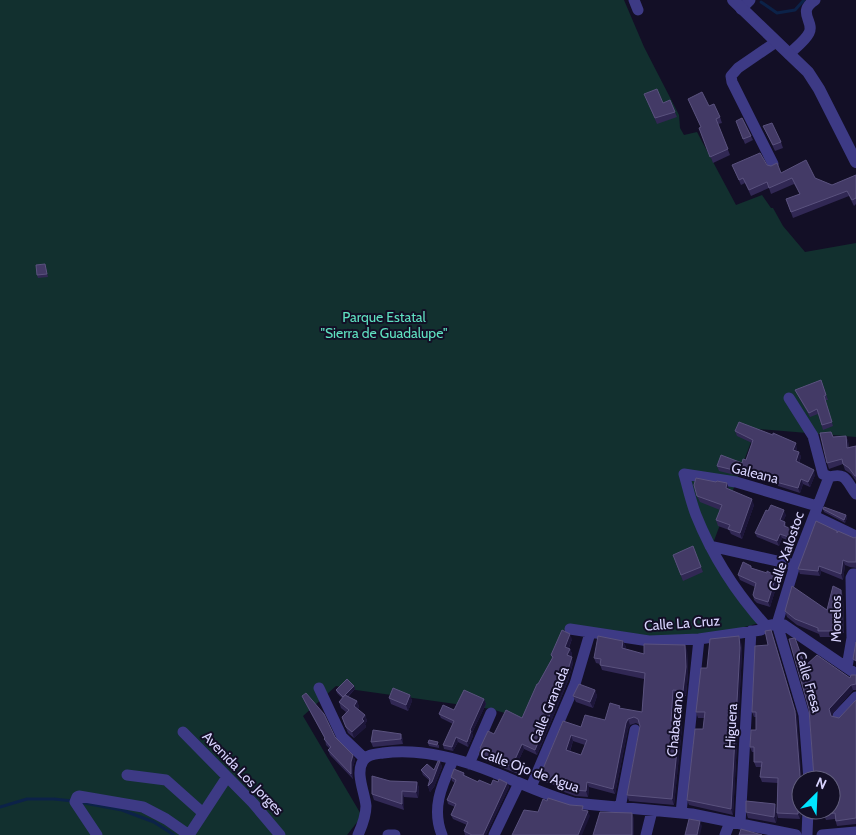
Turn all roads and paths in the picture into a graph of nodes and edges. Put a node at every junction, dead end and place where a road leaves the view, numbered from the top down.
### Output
1 (815, 0) edge
2 (741, 3) edge
3 (776, 42) junction
4 (789, 54) junction
5 (856, 162) edge
6 (773, 164) edge
7 (788, 398) dead end
8 (829, 477) junction
9 (856, 494) edge
10 (816, 511) junction
11 (856, 536) edge
12 (710, 546) junction
13 (795, 565) junction
14 (856, 574) edge
15 (778, 624) junction
16 (766, 626) junction
17 (570, 629) dead end
18 (751, 630) junction
19 (590, 633) junction
20 (700, 639) junction
21 (852, 670) edge
22 (319, 688) dead end
23 (856, 697) edge
24 (491, 713) dead end
25 (838, 716) edge
26 (635, 730) dead end
27 (183, 732) dead end
28 (364, 758) junction
29 (453, 760) junction
30 (469, 764) junction
31 (808, 770) edge
32 (127, 775) dead end
33 (227, 777) junction
34 (519, 782) junction
35 (531, 787) junction
36 (620, 808) junction
37 (652, 811) junction
38 (203, 813) junction
39 (681, 813) junction
40 (808, 820) edge
41 (735, 823) junction
42 (856, 832) edge
43 (97, 835) edge
44 (189, 835) edge
45 (280, 835) edge
46 (358, 835) edge
47 (388, 835) edge
48 (395, 835) edge
49 (442, 835) edge
50 (494, 835) edge
51 (646, 835) edge
52 (725, 835) edge
53 (795, 835) edge
54 (807, 835) edge
55 (822, 835) edge

1 - 4 street
2 - 3 street
3 - 4 street
3 - 6 street
4 - 5 street
7 - 8 street
8 - 9 street
8 - 10 street, Calle Xalostoc
10 - 11 street, Galeana
10 - 12 street, Galeana
10 - 13 street, Calle Xalostoc
12 - 13 street
12 - 16 street
13 - 15 street, Calle Xalostoc
14 - 21 street, Morelos
15 - 16 street
15 - 21 street
15 - 31 street, Calle Fresa
16 - 18 street, Calle La Cruz
17 - 19 street, Calle La Cruz
18 - 20 street, Calle La Cruz
18 - 41 street, Higuera
19 - 20 street, Calle La Cruz
19 - 35 street, Calle Granada
20 - 39 street, Chabacano
22 - 28 street
23 - 25 street
24 - 30 street
26 - 36 street
27 - 33 street, Avenida Los Jorges
28 - 29 street, Calle Ojo de Agua
28 - 46 street
29 - 30 street, Calle Ojo de Agua
29 - 49 street
30 - 34 street, Calle Ojo de Agua
32 - 38 street
33 - 38 street
33 - 45 street, Avenida Los Jorges
34 - 35 street, Calle Ojo de Agua
34 - 50 street
35 - 36 street, Calle Ojo de Agua
36 - 37 street, Calle Ojo de Agua
37 - 39 street, Calle Ojo de Agua
37 - 51 street
38 - 44 street
39 - 41 street, Calle Ojo de Agua
40 - 54 street
41 - 52 street, Higuera
41 - 53 street, Calle Ojo de Agua
42 - 55 street
43 - 44 street
47 - 48 street

